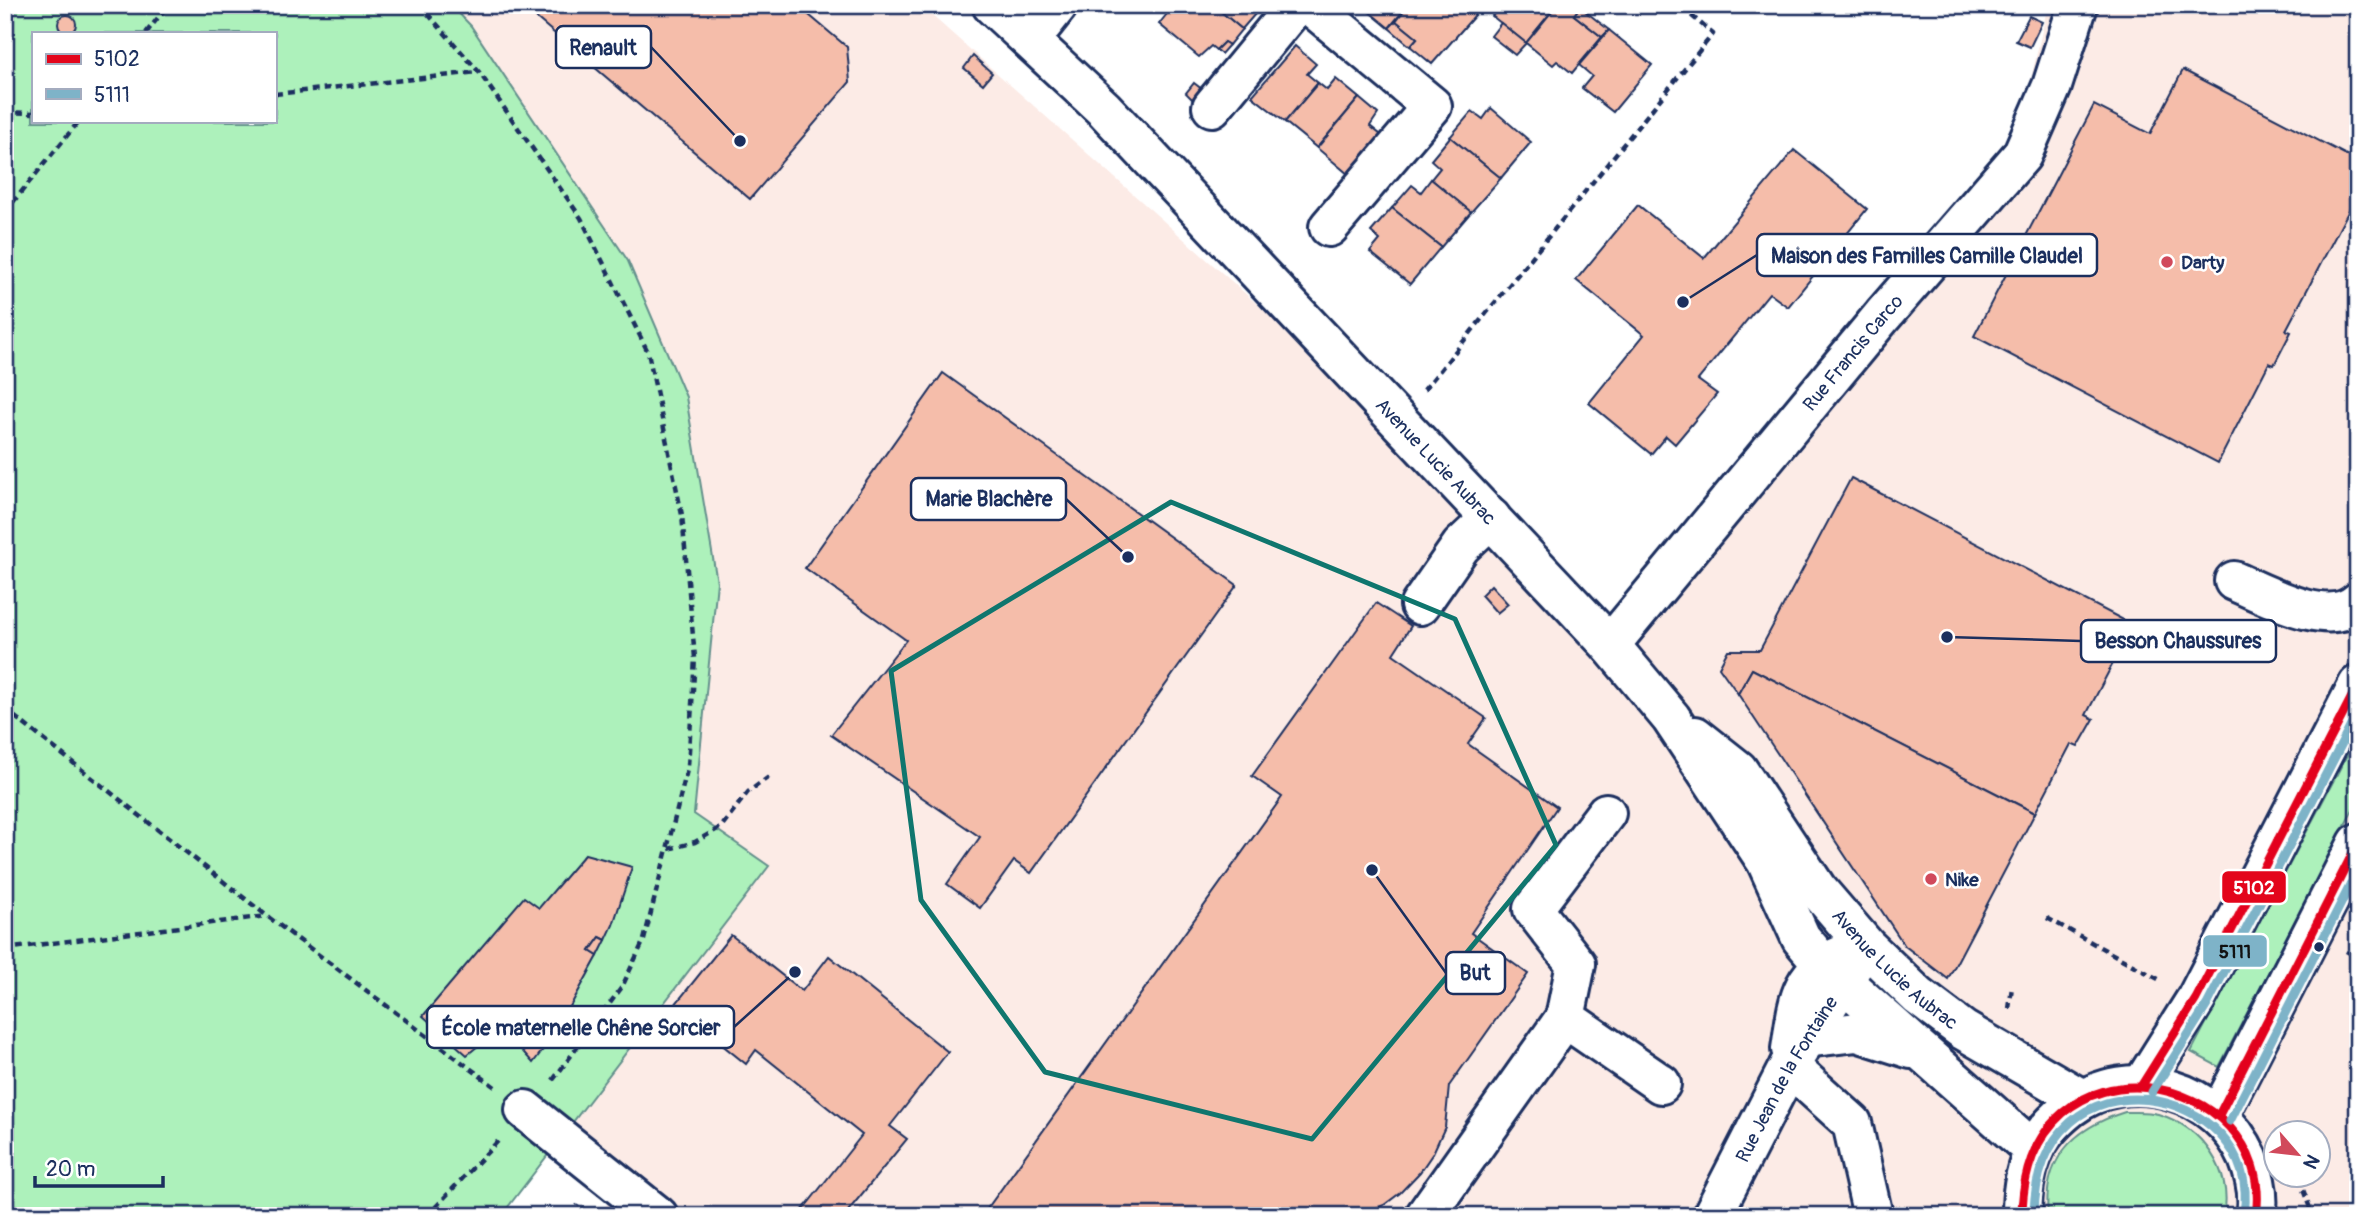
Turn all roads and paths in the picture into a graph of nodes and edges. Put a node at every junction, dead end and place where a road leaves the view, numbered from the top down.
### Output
1 (168, 5) edge
2 (420, 5) edge
3 (992, 5) edge
4 (1058, 5) edge
5 (1296, 5) edge
6 (1310, 5) edge
7 (1679, 5) edge
8 (2078, 5) edge
9 (147, 32) edge
10 (1031, 39) junction
11 (479, 72) junction
12 (276, 94) edge
13 (1212, 107) dead end
14 (5, 112) edge
15 (32, 113) edge
16 (78, 122) edge
17 (5, 212) edge
18 (1329, 227) dead end
19 (1399, 421) junction
20 (1491, 518) junction
21 (2234, 581) dead end
22 (2358, 602) edge
23 (1420, 605) dead end
24 (1610, 645) junction
25 (2358, 685) edge
26 (5, 709) edge
27 (1671, 718) junction
28 (773, 774) dead end
29 (1606, 814) dead end
30 (2358, 843) edge
31 (668, 850) junction
32 (267, 916) junction
33 (2047, 918) dead end
34 (1866, 946) junction
35 (5, 949) edge
36 (1833, 971) junction
37 (2172, 986) dead end
38 (1565, 1018) junction
39 (1797, 1052) junction
40 (1925, 1054) junction
41 (1661, 1084) dead end
42 (2142, 1084) junction
43 (2082, 1099) junction
44 (525, 1110) junction
45 (2220, 1115) junction
46 (2033, 1150) junction
47 (2303, 1190) edge
48 (428, 1216) edge
49 (658, 1216) edge
50 (1425, 1216) edge
51 (1712, 1216) edge
52 (1873, 1216) edge
53 (2022, 1216) edge
54 (2256, 1216) edge
55 (2313, 1216) edge

1 - 9 path
2 - 11 path
3 - 10 street, Avenue Lucie Aubrac
4 - 10 street
5 - 13 street
6 - 18 street
7 - 19 path
8 - 24 street, Rue Francis Carco
10 - 19 street, Avenue Lucie Aubrac
11 - 12 path
11 - 31 path
14 - 15 path
16 - 17 path
19 - 20 street, Avenue Lucie Aubrac
20 - 23 street
20 - 24 street, Avenue Lucie Aubrac
21 - 22 street
24 - 27 street, Avenue Lucie Aubrac
25 - 42 street
26 - 32 path
27 - 34 street, Avenue Lucie Aubrac
27 - 36 street, Avenue Lucie Aubrac
28 - 31 path
29 - 38 street
30 - 45 street
31 - 44 path
32 - 35 path
32 - 44 path
33 - 37 path
34 - 36 street
34 - 43 street, Avenue Lucie Aubrac
36 - 39 street, Rue Jean de la Fontaine
36 - 40 street, Avenue Lucie Aubrac
38 - 41 street
38 - 50 street
39 - 40 street
39 - 51 street, Rue Jean de la Fontaine
39 - 52 street
40 - 46 street, Avenue Lucie Aubrac
42 - 43 street
42 - 45 street
43 - 46 street
44 - 48 path
44 - 49 street
45 - 54 street
46 - 53 street
47 - 55 path

